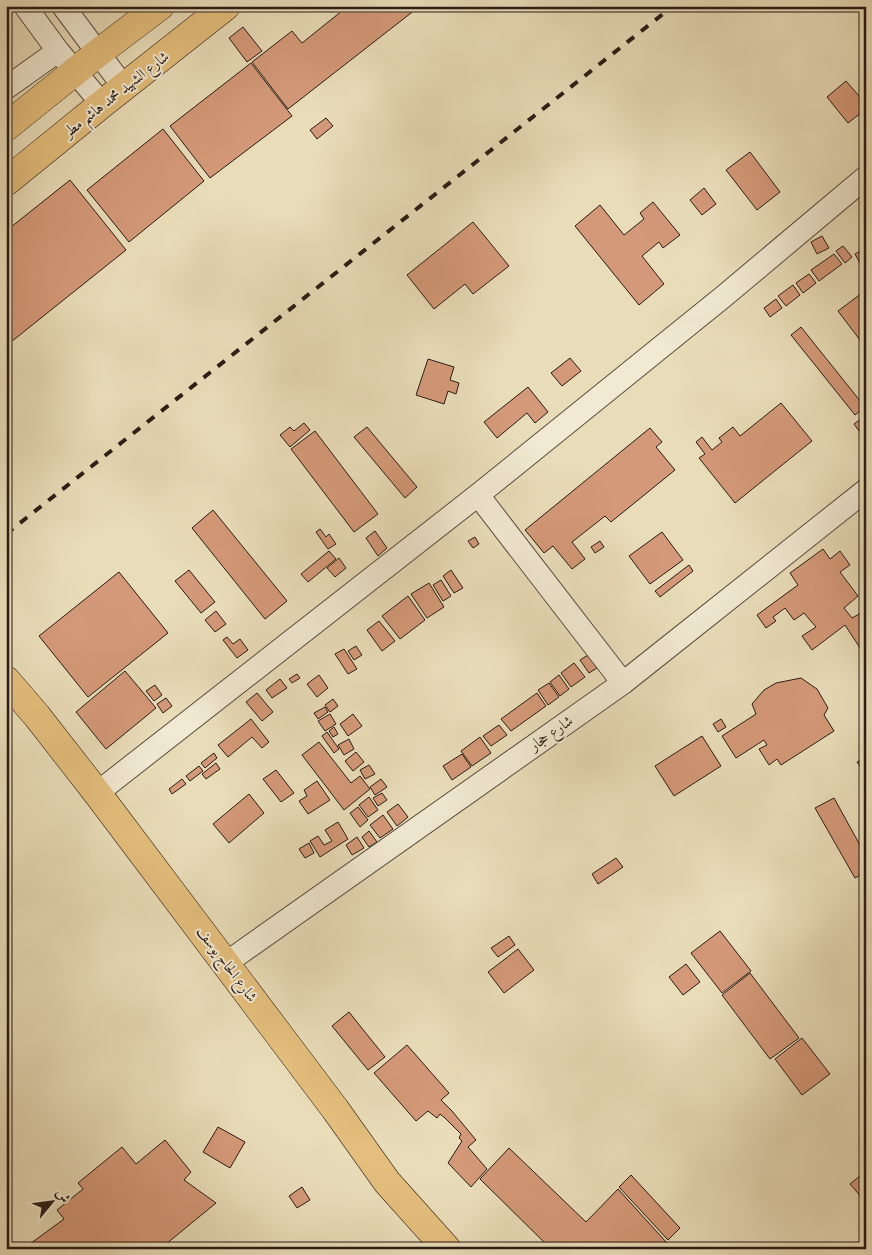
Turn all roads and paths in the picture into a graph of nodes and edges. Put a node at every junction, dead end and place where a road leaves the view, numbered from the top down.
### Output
1 (24, 6) edge
2 (63, 6) edge
3 (160, 6) edge
4 (226, 6) edge
5 (98, 53) junction
6 (66, 62) junction
7 (124, 87) junction
8 (6, 88) edge
9 (102, 104) junction
10 (6, 127) edge
11 (866, 177) edge
12 (6, 182) edge
13 (866, 490) edge
14 (478, 495) junction
15 (6, 680) edge
16 (622, 683) junction
17 (97, 792) junction
18 (226, 963) junction
19 (447, 1249) edge

1 - 6 street
2 - 5 street
3 - 5 main road
4 - 7 main road, شارع الشهيد محمد هاشم مطر
5 - 6 main road
5 - 7 street
6 - 8 street
6 - 9 street
6 - 10 main road
7 - 9 main road, شارع الشهيد محمد هاشم مطر
9 - 12 main road, شارع الشهيد محمد هاشم مطر
11 - 14 street
13 - 16 street, شارع حجار
14 - 16 street
14 - 17 street
15 - 17 main road, شارع الحاج يوسف
16 - 18 street, شارع حجار
17 - 18 main road, شارع الحاج يوسف
18 - 19 main road, شارع الحاج يوسف

